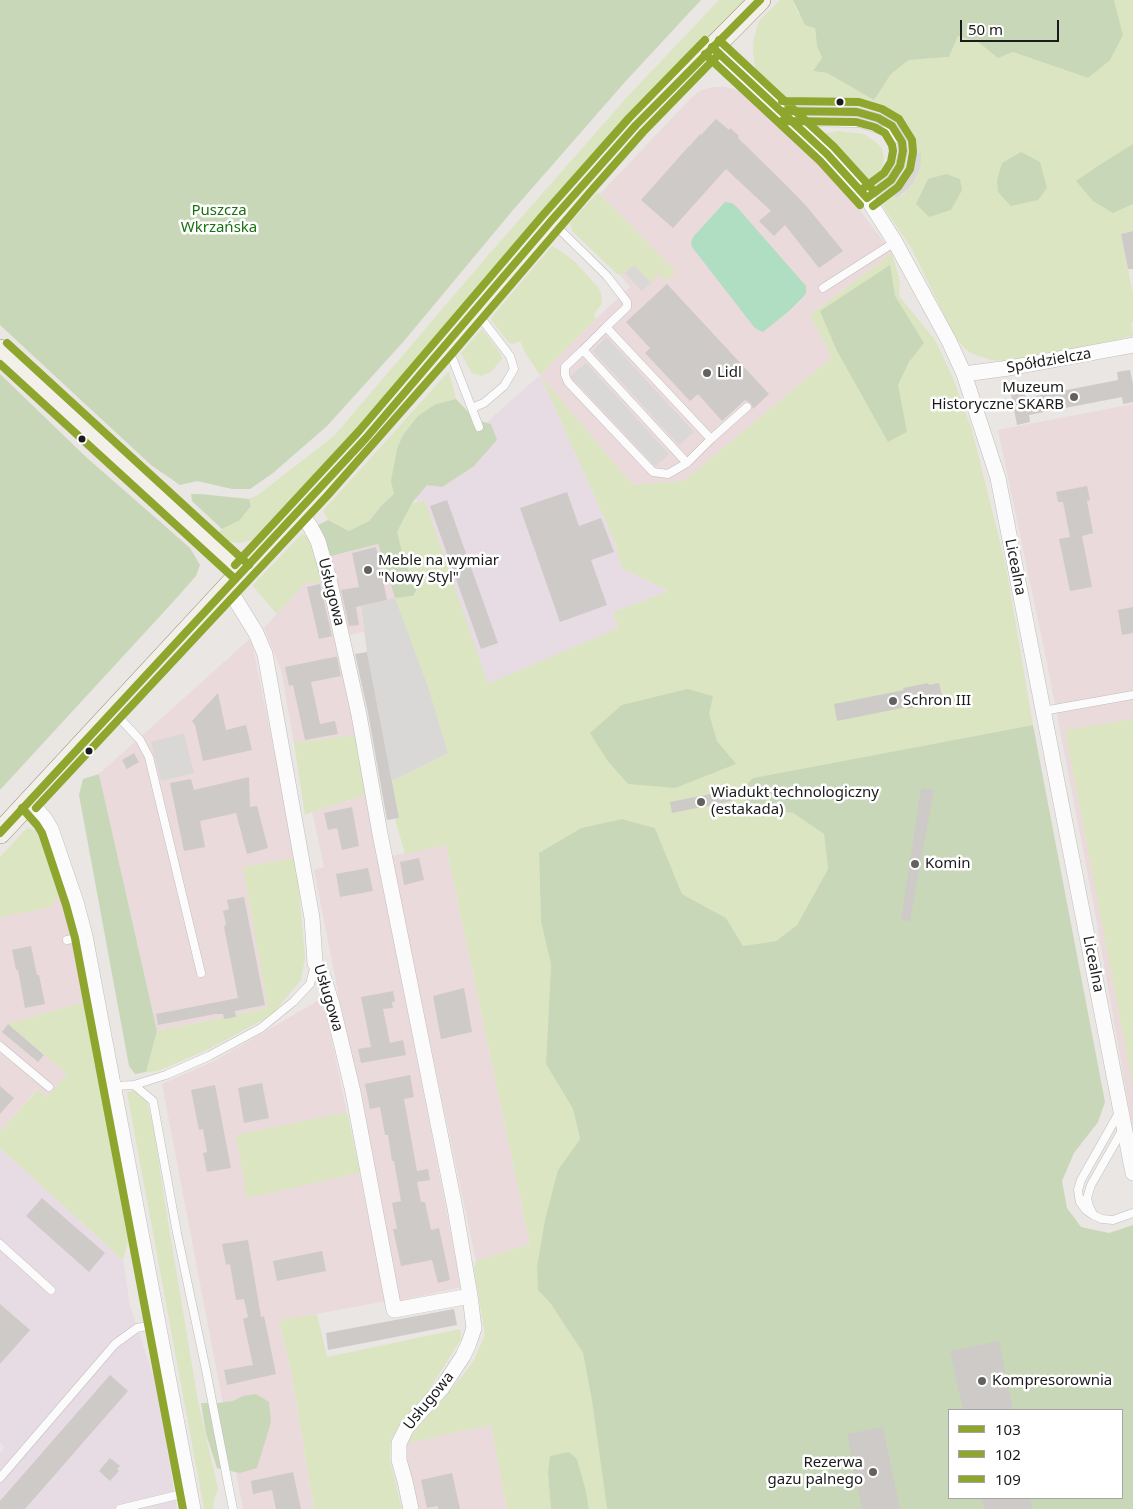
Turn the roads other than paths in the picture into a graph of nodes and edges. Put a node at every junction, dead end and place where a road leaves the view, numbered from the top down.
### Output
1 (760, 0) edge
2 (712, 47) junction
3 (782, 111) junction
4 (794, 122) junction
5 (902, 142) junction
6 (866, 198) junction
7 (551, 221) junction
8 (895, 242) junction
9 (823, 288) dead end
10 (474, 312) junction
11 (606, 327) junction
12 (1133, 345) edge
13 (0, 350) edge
14 (442, 350) junction
15 (583, 350) junction
16 (964, 374) junction
17 (747, 407) dead end
18 (472, 408) junction
19 (479, 426) dead end
20 (712, 439) junction
21 (687, 463) junction
22 (298, 512) junction
23 (242, 572) junction
24 (226, 589) junction
25 (1133, 695) edge
26 (112, 711) junction
27 (1043, 711) junction
28 (29, 801) junction
29 (0, 833) edge
30 (85, 936) junction
31 (67, 940) dead end
32 (316, 963) junction
33 (201, 973) dead end
34 (0, 1046) edge
35 (134, 1085) junction
36 (114, 1086) junction
37 (49, 1087) dead end
38 (1121, 1109) junction
39 (1124, 1127) junction
40 (1133, 1173) edge
41 (1133, 1213) edge
42 (1096, 1218) junction
43 (0, 1244) edge
44 (51, 1290) dead end
45 (470, 1296) junction
46 (158, 1324) junction
47 (0, 1478) edge
48 (190, 1492) junction
49 (120, 1509) edge
50 (193, 1509) edge
51 (233, 1509) edge
52 (411, 1509) edge

1 - 2 main road
2 - 3 street, Licealna
2 - 7 main road
3 - 4 street, Licealna
3 - 5 lane
4 - 5 lane
4 - 6 street, Licealna
5 - 6 lane
6 - 8 street, Licealna
7 - 10 main road
7 - 11 lane
8 - 9 lane
8 - 16 street, Licealna
10 - 14 main road
10 - 18 lane
11 - 15 lane
11 - 20 lane
12 - 16 street, Spółdzielcza
13 - 23 main road
14 - 18 lane
14 - 22 main road
15 - 21 lane
15 - 21 lane
16 - 27 street, Licealna
17 - 20 lane
18 - 19 lane
20 - 21 lane
22 - 23 main road
22 - 45 street, Usługowa
23 - 24 main road
24 - 26 main road
24 - 32 street, Usługowa
25 - 27 lane
26 - 28 main road
26 - 33 lane
27 - 38 street, Licealna
28 - 29 main road
28 - 30 street
30 - 31 lane
30 - 36 street
32 - 35 lane
32 - 45 street, Usługowa
34 - 37 lane
35 - 36 lane
35 - 51 lane
36 - 46 street
38 - 39 street, Licealna
38 - 42 lane
39 - 40 street, Licealna
39 - 42 lane
41 - 42 lane
43 - 44 lane
45 - 52 street, Usługowa
46 - 47 lane
46 - 48 street
48 - 49 lane
48 - 50 street

